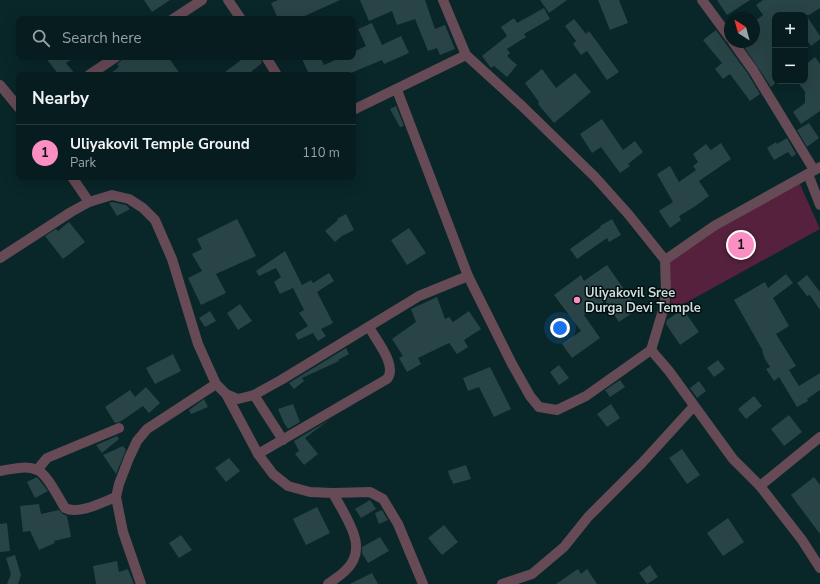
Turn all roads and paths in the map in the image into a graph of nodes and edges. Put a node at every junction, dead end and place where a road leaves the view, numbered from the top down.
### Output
1 (202, 0) edge
2 (228, 0) edge
3 (443, 0) edge
4 (702, 0) edge
5 (178, 16) edge
6 (239, 16) edge
7 (724, 30) edge
8 (737, 48) edge
9 (466, 55) junction
10 (112, 60) edge
11 (268, 60) edge
12 (94, 72) edge
13 (275, 72) edge
14 (0, 85) edge
15 (397, 90) junction
16 (16, 104) edge
17 (356, 109) edge
18 (814, 170) edge
19 (74, 180) edge
20 (89, 202) junction
21 (820, 205) edge
22 (0, 258) edge
23 (665, 260) junction
24 (468, 276) junction
25 (369, 327) junction
26 (651, 350) junction
27 (216, 384) junction
28 (226, 394) junction
29 (254, 395) junction
30 (694, 406) junction
31 (119, 428) dead end
32 (820, 437) edge
33 (283, 440) junction
34 (258, 454) junction
35 (37, 470) junction
36 (0, 471) edge
37 (760, 486) junction
38 (333, 493) junction
39 (116, 497) junction
40 (818, 562) edge
41 (141, 584) edge
42 (328, 584) edge
43 (423, 584) edge
44 (502, 584) edge

1 - 5 street
2 - 6 street
3 - 9 street
4 - 7 street
8 - 18 street
9 - 15 street
9 - 23 street
10 - 12 street
11 - 13 street
14 - 16 street
15 - 17 street
15 - 24 street
18 - 21 street
18 - 23 street
19 - 20 street
20 - 22 street
20 - 27 street
23 - 26 street
24 - 25 street
24 - 26 street
25 - 29 street
25 - 33 street
26 - 30 street
27 - 28 street
27 - 39 street
28 - 29 street
28 - 34 street
29 - 33 street
30 - 37 street
30 - 44 street
31 - 35 street
32 - 37 street
33 - 34 street
34 - 38 street
35 - 36 street
35 - 39 street
37 - 40 street
38 - 42 street
38 - 43 street
39 - 41 street

